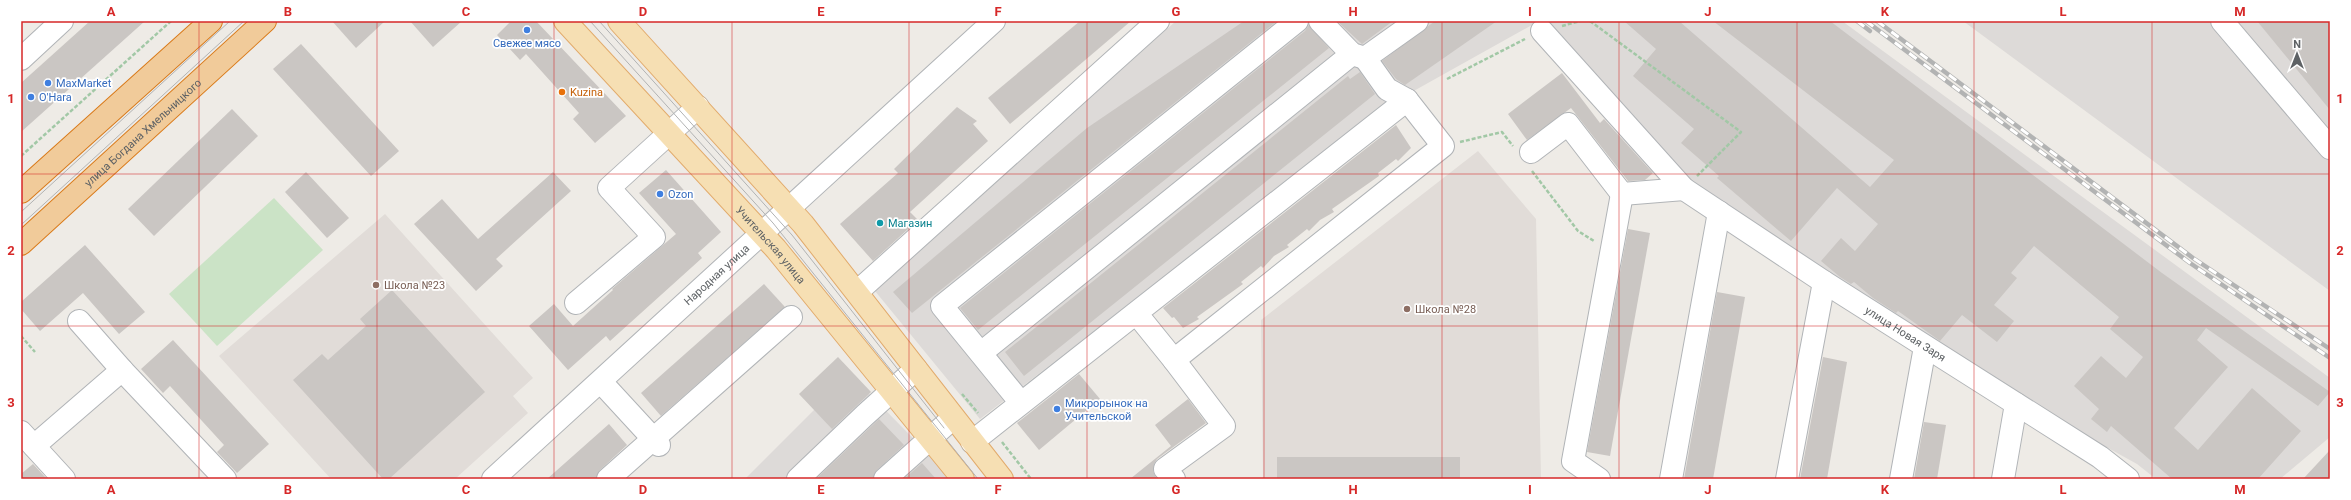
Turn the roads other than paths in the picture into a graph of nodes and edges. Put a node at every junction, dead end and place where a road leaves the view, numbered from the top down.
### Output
1 (62, 21) edge
2 (211, 21) edge
3 (265, 21) edge
4 (565, 21) edge
5 (619, 21) edge
6 (994, 21) edge
7 (1158, 21) edge
8 (1297, 21) edge
9 (1417, 21) edge
10 (2222, 21) edge
11 (1324, 22) edge
12 (1542, 31) road end
13 (1359, 56) junction
14 (21, 58) edge
15 (1406, 100) junction
16 (698, 107) junction
17 (669, 133) junction
18 (2330, 148) edge
19 (1526, 157) road end
20 (1684, 189) junction
21 (21, 192) edge
22 (1622, 194) junction
23 (790, 208) junction
24 (1719, 212) junction
25 (762, 233) junction
26 (21, 244) edge
27 (1824, 282) junction
28 (857, 292) junction
29 (576, 303) dead end
30 (1136, 313) junction
31 (791, 317) dead end
32 (79, 322) dead end
33 (1925, 347) junction
34 (981, 353) junction
35 (1174, 360) junction
36 (916, 369) junction
37 (122, 370) junction
38 (601, 382) junction
39 (891, 391) junction
40 (1022, 403) junction
41 (2016, 404) junction
42 (953, 418) junction
43 (929, 438) junction
44 (27, 439) edge
45 (656, 442) junction
46 (972, 442) junction
47 (2122, 477) edge
48 (64, 479) edge
49 (225, 479) edge
50 (493, 479) edge
51 (608, 479) edge
52 (798, 479) edge
53 (885, 479) edge
54 (963, 479) edge
55 (1002, 479) edge
56 (1174, 479) edge
57 (1599, 479) edge
58 (1671, 479) edge
59 (1787, 479) edge
60 (1901, 479) edge
61 (2003, 479) edge

1 - 14 street
2 - 21 highway
3 - 26 highway, улица Богдана Хмельницкого
4 - 17 main road, Учительская улица
5 - 16 main road
6 - 23 street, Народная улица
7 - 28 street
8 - 34 street
9 - 13 street
10 - 18 street
11 - 13 street
12 - 20 street, улица Новая Заря
13 - 15 street
13 - 34 street
15 - 30 street
15 - 35 street
16 - 17 street
16 - 23 main road
17 - 25 main road, Учительская улица
17 - 29 street
19 - 22 street
20 - 22 street
20 - 24 street, улица Новая Заря
22 - 57 street
23 - 25 street, Народная улица
23 - 28 main road
24 - 27 street, улица Новая Заря
24 - 58 street
25 - 38 street, Народная улица
25 - 39 main road, Учительская улица
27 - 33 street, улица Новая Заря
27 - 59 street
28 - 36 main road
30 - 35 street
30 - 40 street
31 - 45 street
32 - 37 street
33 - 41 street, улица Новая Заря
33 - 60 street
34 - 40 street
35 - 56 street
36 - 39 street
36 - 42 main road
37 - 44 street
37 - 49 street
38 - 45 street
38 - 50 street, Народная улица
39 - 43 main road, Учительская улица
39 - 52 street
40 - 46 street
41 - 47 street, улица Новая Заря
41 - 61 street
42 - 43 street
42 - 46 main road
43 - 53 street
43 - 54 main road, Учительская улица
44 - 48 street
45 - 51 street
46 - 55 main road

